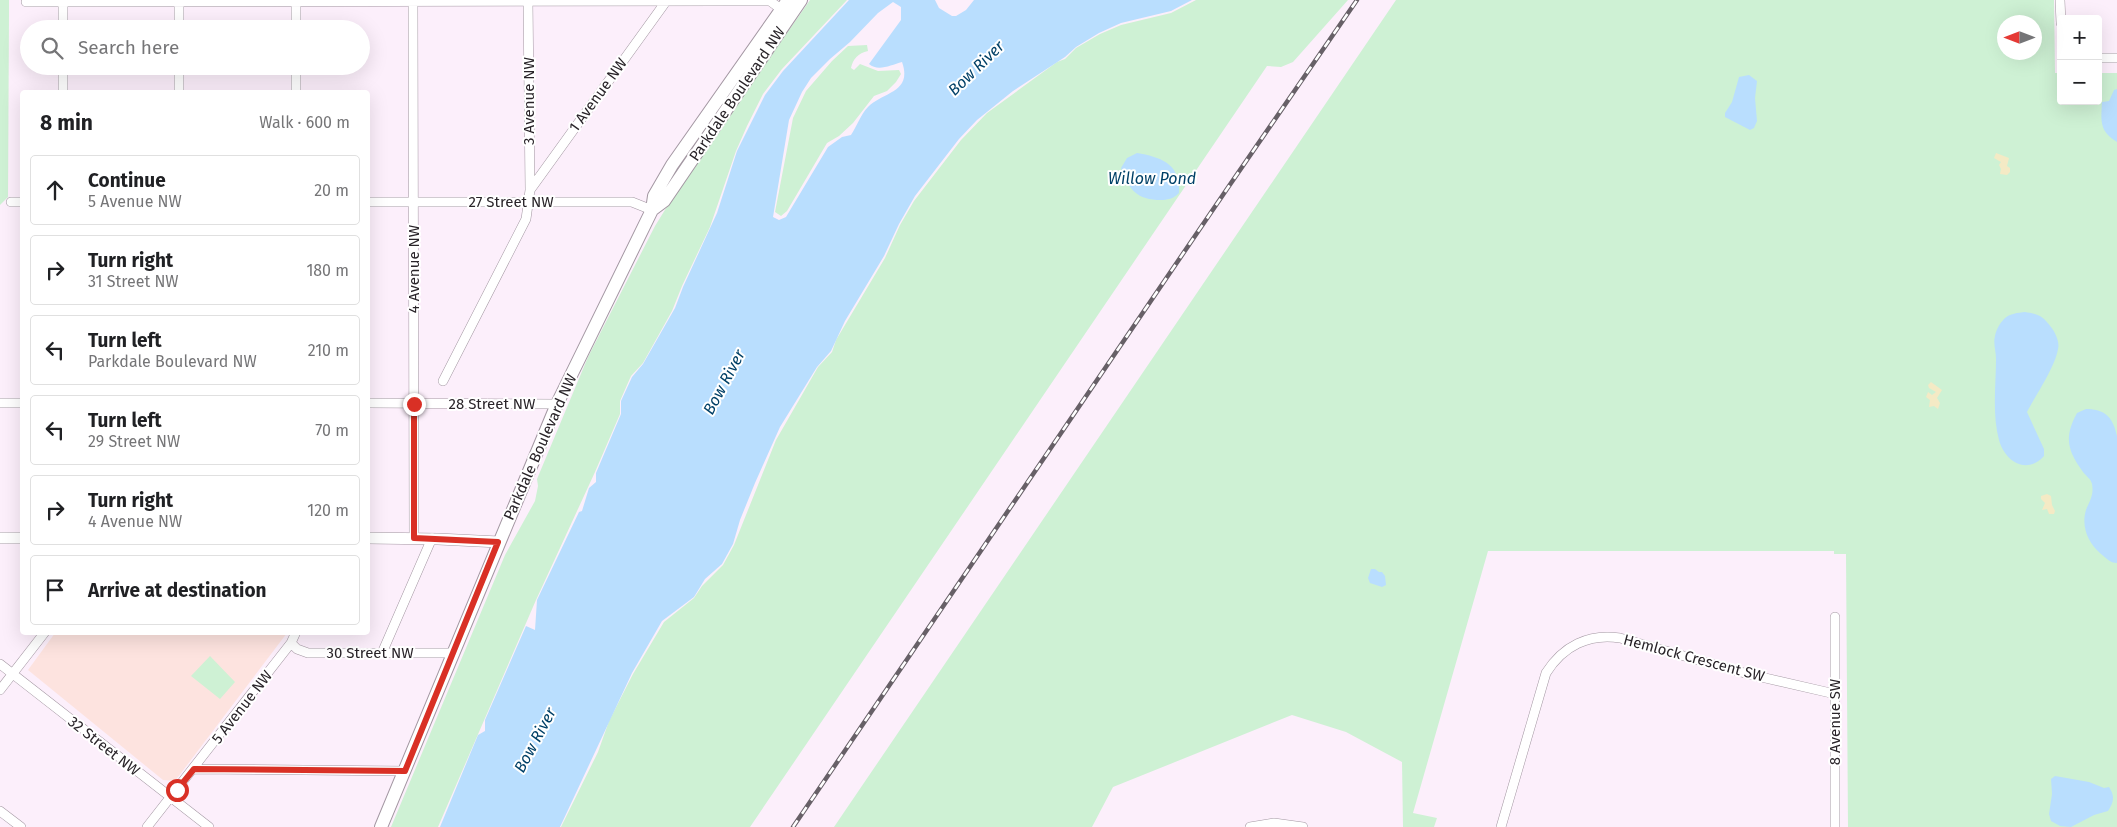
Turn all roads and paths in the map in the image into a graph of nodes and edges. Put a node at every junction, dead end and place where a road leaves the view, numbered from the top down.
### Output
1 (801, 0) edge
2 (2060, 0) edge
3 (63, 1) edge
4 (179, 1) edge
5 (296, 1) edge
6 (413, 1) edge
7 (528, 1) edge
8 (594, 1) edge
9 (666, 1) edge
10 (26, 2) dead end
11 (784, 4) edge
12 (2061, 15) edge
13 (63, 20) edge
14 (179, 20) edge
15 (296, 20) edge
16 (2102, 58) edge
17 (2117, 58) edge
18 (63, 75) edge
19 (179, 75) edge
20 (296, 75) edge
21 (63, 90) edge
22 (179, 90) edge
23 (296, 90) edge
24 (530, 190) junction
25 (11, 202) dead end
26 (20, 202) edge
27 (370, 202) edge
28 (413, 202) junction
29 (529, 203) junction
30 (652, 210) junction
31 (443, 381) dead end
32 (0, 403) edge
33 (20, 403) edge
34 (370, 403) edge
35 (414, 404) junction
36 (557, 404) junction
37 (0, 538) edge
38 (20, 538) edge
39 (370, 538) edge
40 (414, 538) junction
41 (432, 538) junction
42 (498, 542) junction
43 (1835, 617) dead end
44 (43, 635) edge
45 (295, 635) edge
46 (291, 643) junction
47 (382, 653) junction
48 (453, 653) junction
49 (0, 664) edge
50 (13, 674) junction
51 (0, 690) edge
52 (1835, 694) junction
53 (194, 769) junction
54 (405, 771) junction
55 (171, 797) junction
56 (0, 811) edge
57 (21, 827) edge
58 (147, 827) edge
59 (209, 827) edge
60 (381, 827) edge
61 (1250, 827) edge
62 (1303, 827) edge
63 (1500, 827) edge
64 (1835, 827) edge

1 - 30 main road, Parkdale Boulevard NW
2 - 12 street
3 - 4 street
3 - 10 street
3 - 13 street
4 - 5 street
4 - 14 street
5 - 6 street
5 - 15 street
6 - 7 street
6 - 28 street, 4 Avenue NW
7 - 8 street
7 - 24 street, 3 Avenue NW
8 - 9 street
9 - 11 street
9 - 24 street, 1 Avenue NW
11 - 30 main road, Parkdale Boulevard NW
16 - 17 street
18 - 21 street
19 - 22 street
20 - 23 street
24 - 29 street, 3 Avenue NW
25 - 26 street
27 - 28 street, 27 Street NW
28 - 29 street, 27 Street NW
28 - 35 street, 4 Avenue NW
29 - 30 street, 27 Street NW
29 - 31 street
30 - 36 main road, Parkdale Boulevard NW
32 - 33 street
34 - 35 street, 28 Street NW
35 - 36 street, 28 Street NW
35 - 40 street, 4 Avenue NW
36 - 42 main road, Parkdale Boulevard NW
37 - 38 street
39 - 40 street
40 - 41 street
41 - 42 street
41 - 47 street
42 - 48 main road, Parkdale Boulevard NW
43 - 52 street, 8 Avenue SW
44 - 50 street
45 - 46 street, 5 Avenue NW
46 - 47 street, 30 Street NW
46 - 53 street, 5 Avenue NW
47 - 48 street, 30 Street NW
48 - 54 main road, Parkdale Boulevard NW
49 - 50 street, 32 Street NW
50 - 51 street
50 - 55 street, 32 Street NW
52 - 63 street, Hemlock Crescent SW
52 - 64 street, 8 Avenue SW
53 - 54 street
53 - 55 street, 5 Avenue NW
54 - 60 main road, Parkdale Boulevard NW
55 - 58 street, 5 Avenue NW
55 - 59 street, 32 Street NW
56 - 57 street
61 - 62 street

